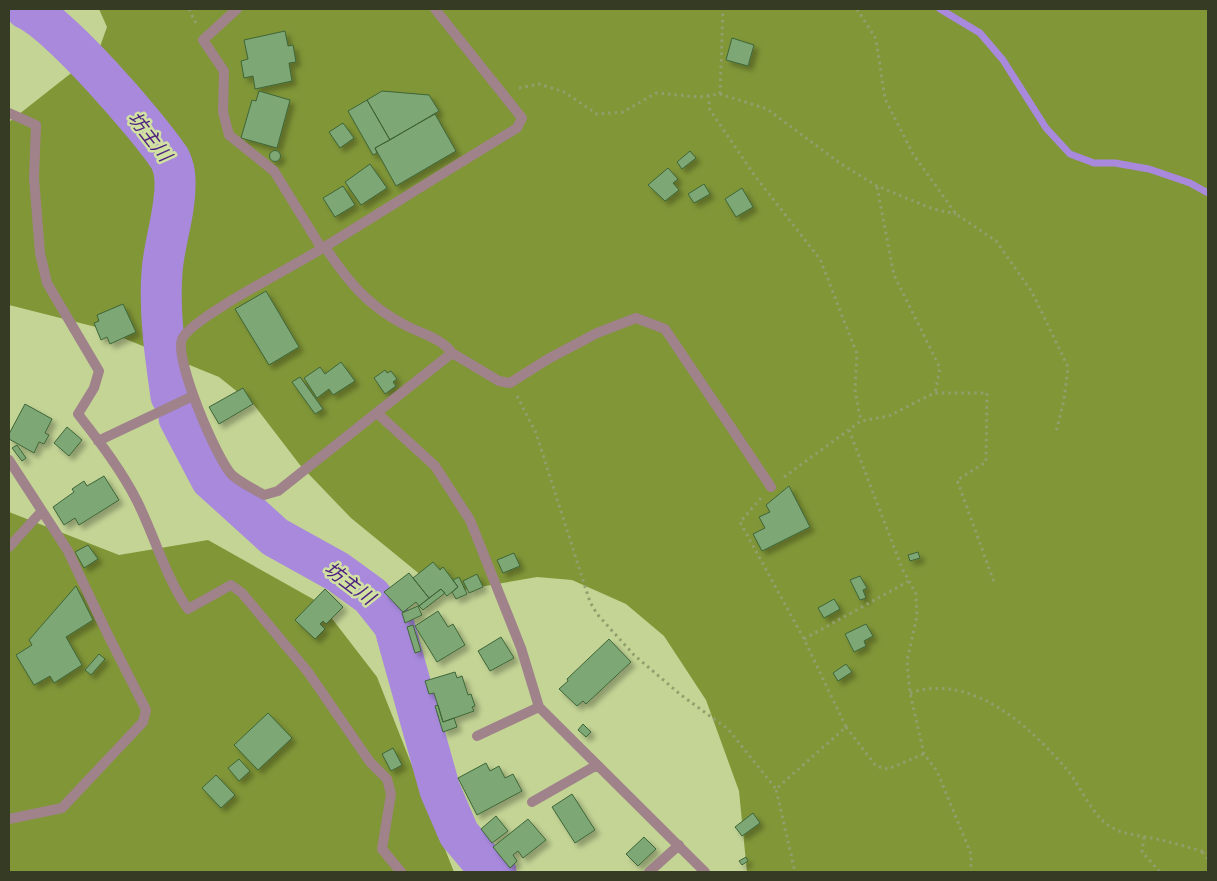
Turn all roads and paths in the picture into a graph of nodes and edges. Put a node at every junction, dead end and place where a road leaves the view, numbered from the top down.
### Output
1 (237, 9) edge
2 (434, 9) edge
3 (723, 9) edge
4 (857, 9) edge
5 (502, 92) junction
6 (720, 94) junction
7 (708, 95) junction
8 (9, 113) edge
9 (877, 186) junction
10 (956, 214) junction
11 (324, 248) junction
12 (452, 354) junction
13 (510, 382) junction
14 (934, 393) junction
15 (193, 396) junction
16 (378, 414) junction
17 (861, 422) junction
18 (849, 430) junction
19 (1056, 432) dead end
20 (98, 440) junction
21 (9, 460) edge
22 (771, 487) junction
23 (41, 512) junction
24 (9, 547) edge
25 (909, 581) junction
26 (995, 585) dead end
27 (804, 640) junction
28 (910, 693) junction
29 (539, 707) junction
30 (846, 727) junction
31 (477, 736) dead end
32 (924, 754) junction
33 (597, 765) junction
34 (776, 789) junction
35 (532, 802) dead end
36 (9, 819) edge
37 (1144, 837) junction
38 (679, 845) junction
39 (1202, 852) junction
40 (1208, 853) edge
41 (1208, 859) edge
42 (401, 872) edge
43 (649, 872) edge
44 (705, 872) edge
45 (795, 872) edge
46 (971, 872) edge
47 (1160, 872) edge

1 - 11 street
2 - 5 street
3 - 6 path
4 - 10 path
5 - 7 path
5 - 11 street
6 - 7 path
6 - 9 path
7 - 17 path
8 - 20 street
9 - 10 path
9 - 14 path
10 - 19 path
11 - 12 street
11 - 15 street
12 - 13 street
12 - 16 street
13 - 22 street
13 - 34 path
14 - 17 path
14 - 26 path
15 - 16 street
15 - 20 street
16 - 29 street
17 - 18 path
18 - 22 path
18 - 25 path
20 - 42 street
21 - 23 street
22 - 27 path
23 - 24 street
23 - 36 street
25 - 27 path
25 - 28 path
27 - 30 path
28 - 32 path
28 - 37 path
29 - 31 street
29 - 33 street
30 - 32 path
30 - 34 path
32 - 46 path
33 - 35 street
33 - 38 street
34 - 45 path
37 - 39 path
37 - 47 path
38 - 43 street
38 - 44 street
39 - 40 path
39 - 41 path

